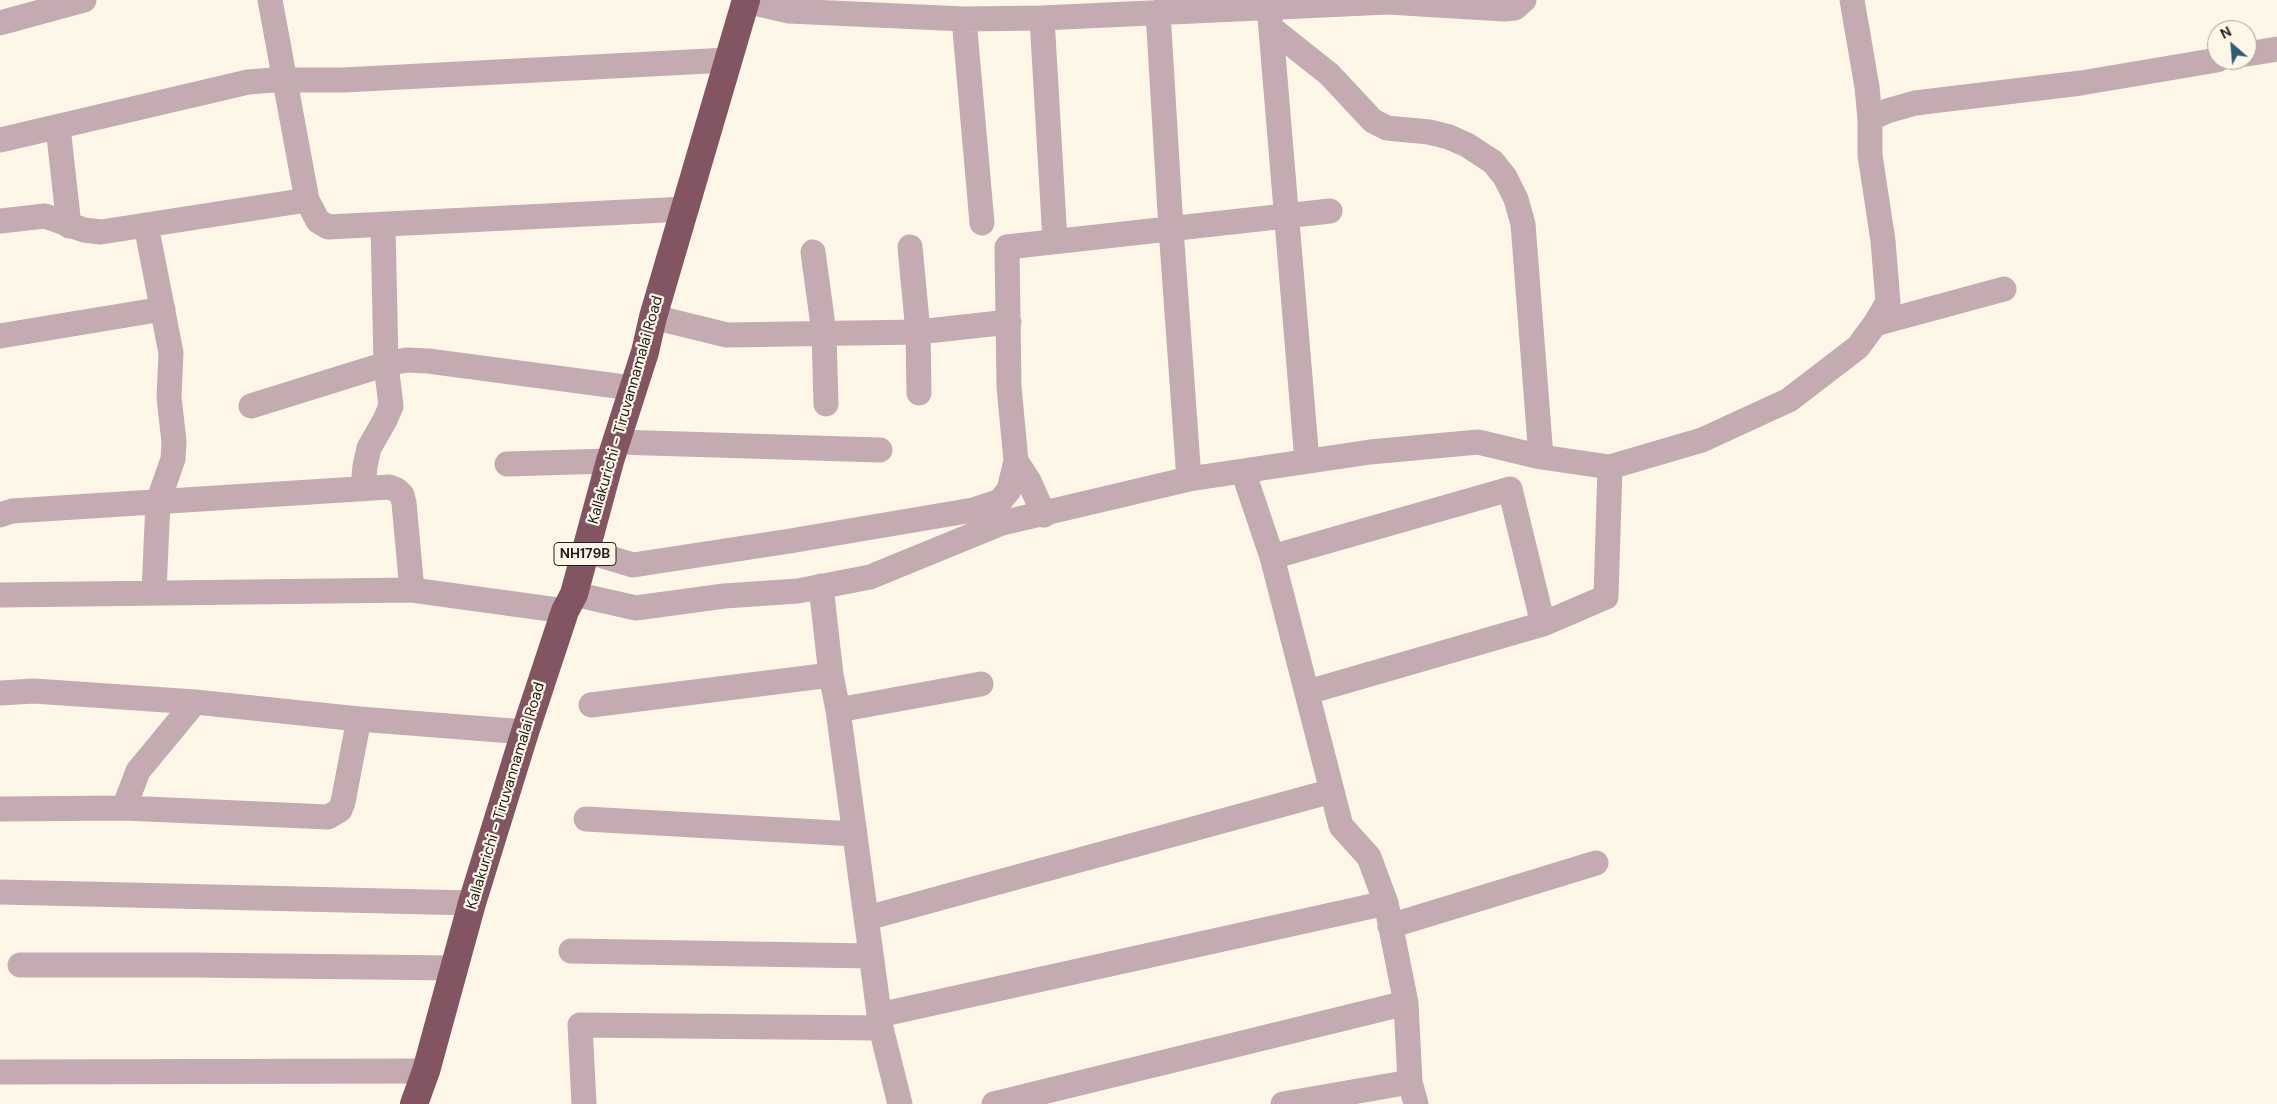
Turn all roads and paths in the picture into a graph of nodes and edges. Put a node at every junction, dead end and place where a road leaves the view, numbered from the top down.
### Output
1 (84, 0) edge
2 (270, 0) edge
3 (746, 0) edge
4 (1524, 0) edge
5 (1852, 0) edge
6 (1388, 1) edge
7 (1131, 7) edge
8 (1158, 12) junction
9 (1270, 17) junction
10 (1042, 18) junction
11 (964, 19) junction
12 (0, 23) edge
13 (2277, 49) edge
14 (2257, 52) edge
15 (728, 60) junction
16 (2207, 62) edge
17 (284, 80) junction
18 (1870, 119) junction
19 (58, 127) junction
20 (0, 140) edge
21 (307, 200) junction
22 (685, 209) junction
23 (1330, 211) dead end
24 (1286, 216) junction
25 (0, 221) edge
26 (982, 223) dead end
27 (146, 225) junction
28 (383, 225) junction
29 (69, 226) junction
30 (1171, 229) junction
31 (1055, 241) junction
32 (910, 248) dead end
33 (813, 252) dead end
34 (2004, 289) dead end
35 (163, 310) junction
36 (653, 317) junction
37 (1009, 322) junction
38 (1876, 324) junction
39 (918, 332) junction
40 (824, 333) junction
41 (0, 336) edge
42 (386, 364) junction
43 (632, 388) junction
44 (919, 392) dead end
45 (826, 404) dead end
46 (251, 406) dead end
47 (880, 450) dead end
48 (613, 452) junction
49 (1541, 457) junction
50 (1016, 461) junction
51 (1307, 461) junction
52 (507, 464) dead end
53 (1610, 467) junction
54 (1243, 471) junction
55 (1189, 479) junction
56 (363, 488) junction
57 (158, 502) junction
58 (1044, 514) junction
59 (0, 515) edge
60 (586, 551) junction
61 (1272, 557) junction
62 (821, 586) junction
63 (412, 590) junction
64 (154, 592) junction
65 (0, 595) edge
66 (569, 603) junction
67 (1543, 624) junction
68 (831, 675) junction
69 (981, 684) dead end
70 (0, 692) edge
71 (1308, 692) junction
72 (195, 702) junction
73 (591, 705) dead end
74 (838, 710) junction
75 (358, 719) junction
76 (525, 732) junction
77 (1332, 791) junction
78 (124, 808) junction
79 (0, 809) edge
80 (586, 819) dead end
81 (856, 834) junction
82 (1596, 863) dead end
83 (0, 892) edge
84 (472, 903) junction
85 (1388, 915) junction
86 (866, 918) junction
87 (570, 951) dead end
88 (871, 956) junction
89 (20, 966) dead end
90 (453, 968) junction
91 (1406, 1003) junction
92 (880, 1021) junction
93 (426, 1071) junction
94 (0, 1072) edge
95 (1413, 1093) edge
96 (414, 1104) edge
97 (584, 1104) edge
98 (900, 1104) edge
99 (994, 1104) edge
100 (1283, 1104) edge

1 - 12 street
2 - 17 street
3 - 11 street
3 - 15 highway, Kallakurichi - Tiruvannamalai Road / NH179B
4 - 6 street
5 - 18 street
6 - 9 street
7 - 8 street
7 - 10 street
8 - 9 street
8 - 30 street
9 - 24 street
9 - 49 street
10 - 11 street
10 - 31 street
11 - 26 street
13 - 14 street
15 - 17 street
15 - 22 highway, Kallakurichi - Tiruvannamalai Road / NH179B
16 - 18 street
17 - 19 street
17 - 21 street
18 - 38 street
19 - 20 street
19 - 29 street
21 - 27 street
21 - 28 street
22 - 28 street
22 - 36 highway, Kallakurichi - Tiruvannamalai Road / NH179B
23 - 24 street
24 - 30 street
24 - 51 street
25 - 29 street
27 - 29 street
27 - 35 street
28 - 42 street
30 - 31 street
30 - 55 street
31 - 37 street
32 - 39 street
33 - 40 street
34 - 38 street
35 - 41 street
35 - 57 street
36 - 40 street
36 - 43 highway, Kallakurichi - Tiruvannamalai Road / NH179B
37 - 39 street
37 - 50 street
38 - 53 street
39 - 40 street
39 - 44 street
40 - 45 street
42 - 43 street
42 - 46 street
42 - 56 street
43 - 48 highway, Kallakurichi - Tiruvannamalai Road / NH179B
47 - 48 street
48 - 52 street
48 - 60 highway, Kallakurichi - Tiruvannamalai Road / NH179B
49 - 51 street
49 - 53 street
50 - 58 street
50 - 60 street
51 - 54 street
53 - 67 street
54 - 55 street
54 - 61 street
55 - 58 street
56 - 57 street
56 - 63 street
57 - 59 street
57 - 64 street
58 - 62 street
60 - 66 highway, Kallakurichi - Tiruvannamalai Road / NH179B
61 - 67 street
61 - 71 street
62 - 66 street
62 - 68 street
63 - 64 street
63 - 66 street
64 - 65 street
66 - 76 highway, Kallakurichi - Tiruvannamalai Road / NH179B
67 - 71 street
68 - 73 street
68 - 74 street
69 - 74 street
70 - 72 street
71 - 77 street
72 - 75 street
72 - 78 street
74 - 81 street
75 - 76 street
75 - 78 street
76 - 84 highway, Kallakurichi - Tiruvannamalai Road / NH179B
77 - 85 street
77 - 86 street
78 - 79 street
80 - 81 street
81 - 86 street
82 - 85 street
83 - 84 street
84 - 90 highway, Kallakurichi - Tiruvannamalai Road / NH179B
85 - 91 street
85 - 92 street
86 - 88 street
87 - 88 street
88 - 92 street
89 - 90 street
90 - 93 highway, Kallakurichi - Tiruvannamalai Road / NH179B
91 - 95 street
91 - 99 street
92 - 97 street
92 - 98 street
93 - 94 street
93 - 96 highway, Kallakurichi - Tiruvannamalai Road / NH179B
95 - 100 street

